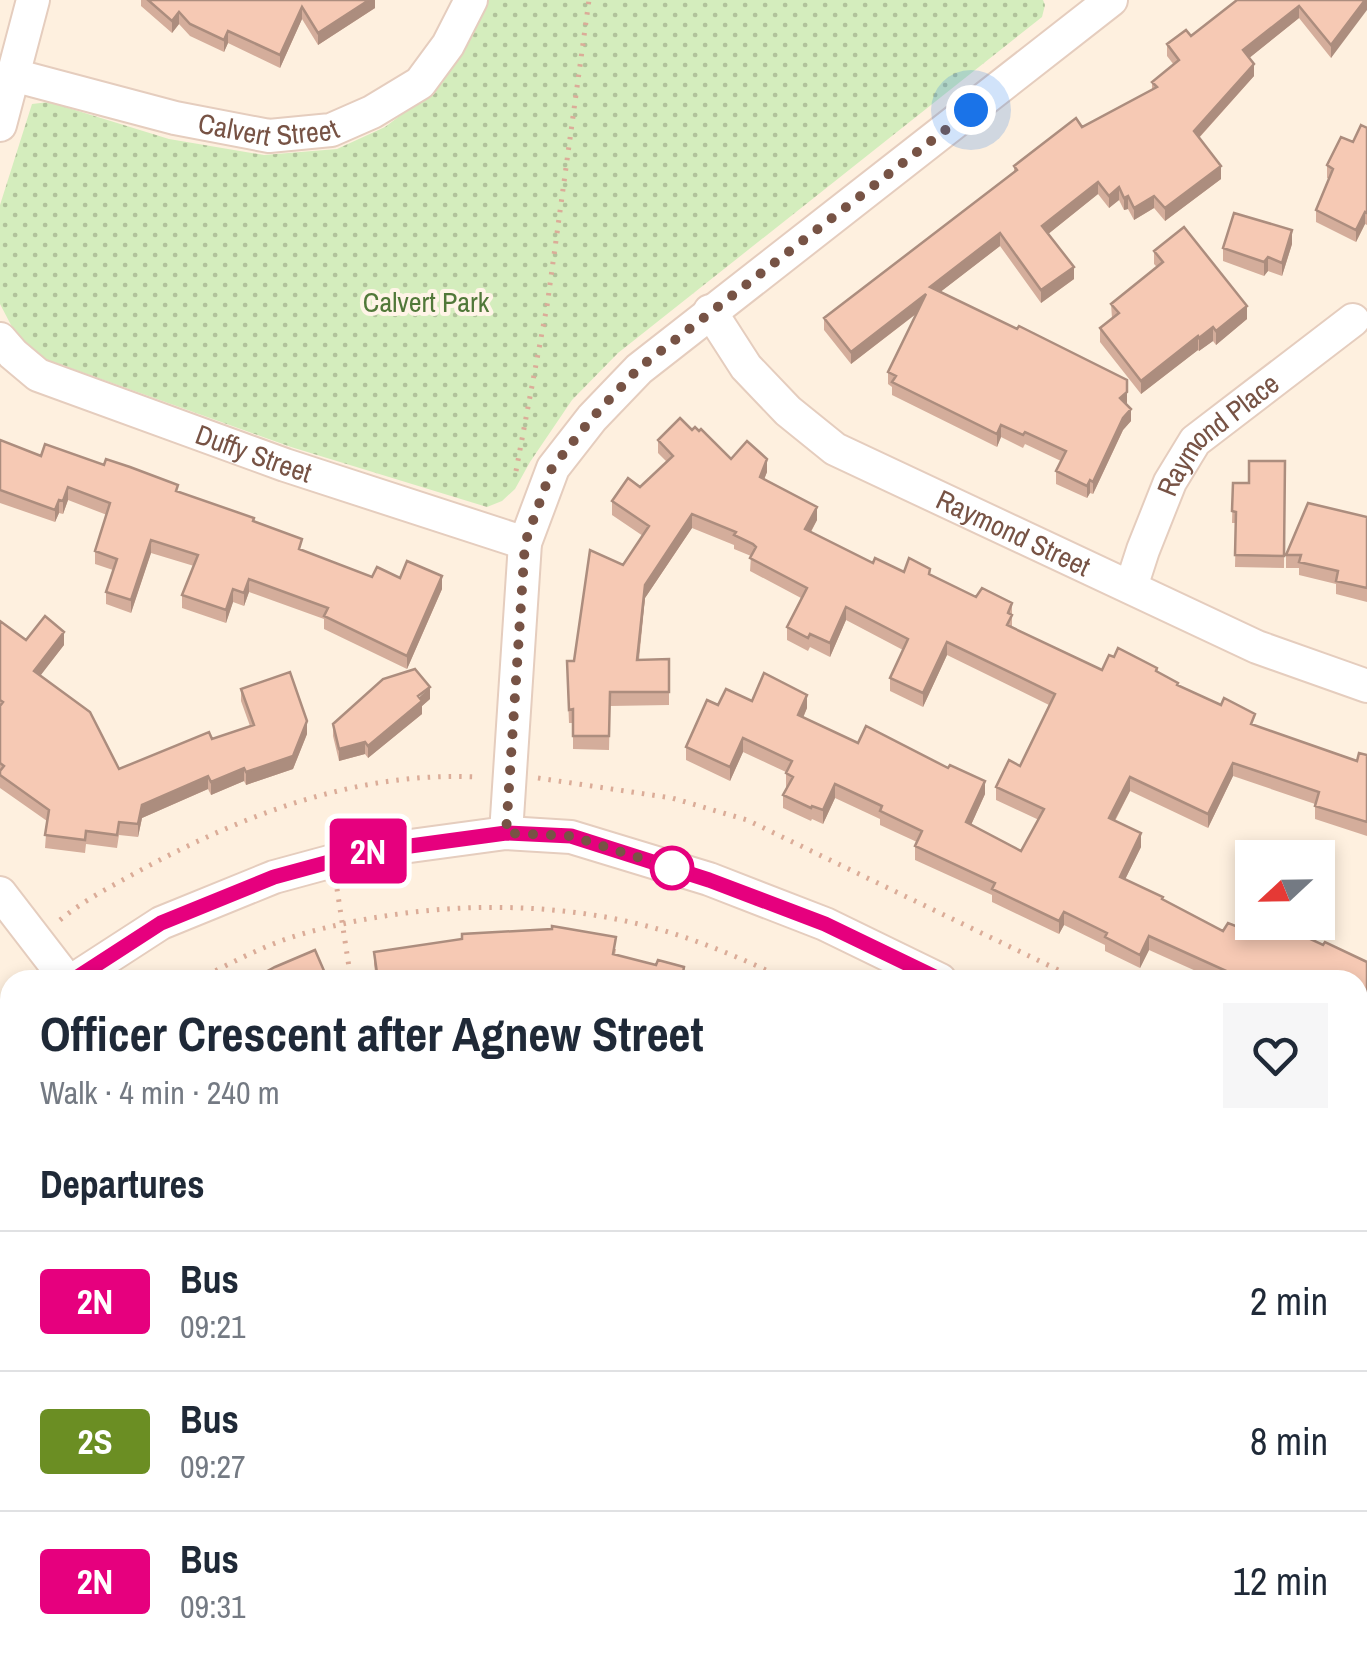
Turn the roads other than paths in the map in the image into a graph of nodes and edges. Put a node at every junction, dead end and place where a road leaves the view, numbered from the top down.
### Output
1 (34, 0) edge
2 (472, 0) edge
3 (1095, 5) edge
4 (13, 75) junction
5 (0, 125) edge
6 (710, 311) junction
7 (1352, 320) dead end
8 (0, 339) edge
9 (525, 543) junction
10 (1131, 588) junction
11 (1367, 686) edge
12 (506, 833) junction
13 (0, 893) edge
14 (62, 970) edge
15 (86, 970) edge
16 (919, 970) edge

1 - 4 street
2 - 4 street, Calvert Street
3 - 6 street
4 - 5 street
6 - 9 street
6 - 10 street, Raymond Street
7 - 10 street, Raymond Place
8 - 9 street, Duffy Street
9 - 12 street
10 - 11 street, Raymond Street
12 - 15 street
12 - 16 street
13 - 14 street

